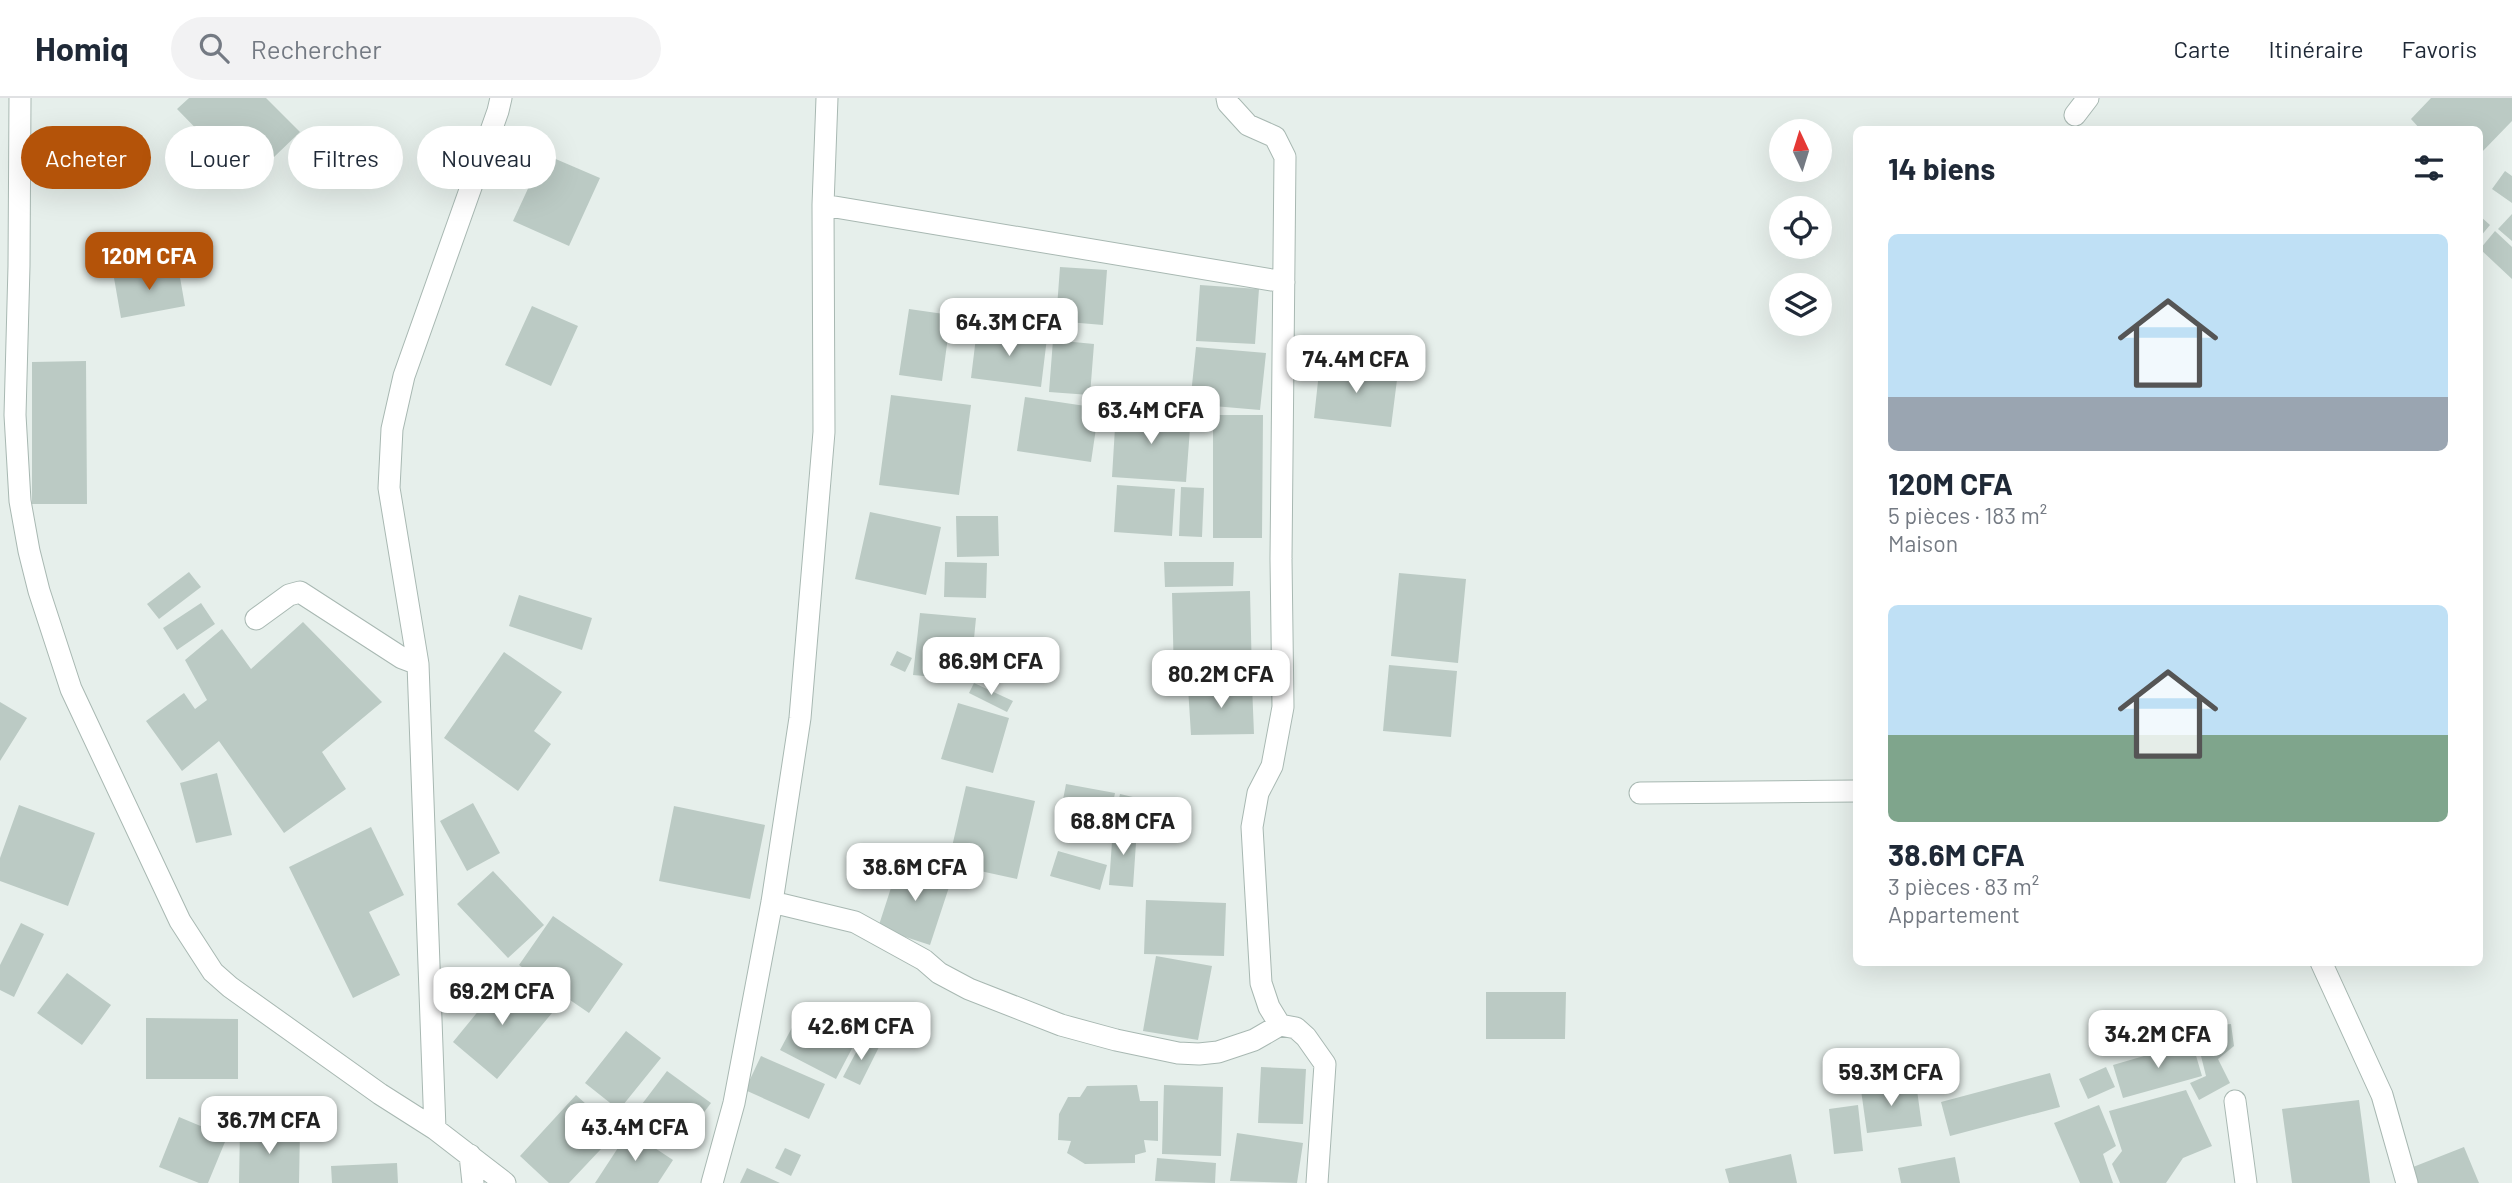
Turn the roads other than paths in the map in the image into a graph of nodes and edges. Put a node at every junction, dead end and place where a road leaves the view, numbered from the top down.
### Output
1 (20, 98) edge
2 (501, 98) edge
3 (827, 98) edge
4 (1227, 98) edge
5 (823, 205) junction
6 (1284, 282) junction
7 (7, 412) edge
8 (256, 620) dead end
9 (418, 664) junction
10 (1853, 791) edge
11 (1640, 793) dead end
12 (772, 902) junction
13 (2323, 966) edge
14 (1280, 1025) junction
15 (2235, 1101) dead end
16 (435, 1129) junction
17 (470, 1156) junction
18 (472, 1183) edge
19 (505, 1183) edge
20 (712, 1183) edge
21 (1317, 1183) edge
22 (2246, 1183) edge
23 (2407, 1183) edge

1 - 7 street
2 - 9 street
3 - 5 street
4 - 6 street
5 - 6 street
5 - 12 street
6 - 14 street
7 - 16 street
8 - 9 street
9 - 16 street
10 - 11 street
12 - 14 street
12 - 20 street
13 - 23 street
14 - 21 street
15 - 22 street
16 - 17 street
17 - 18 street
17 - 19 street

